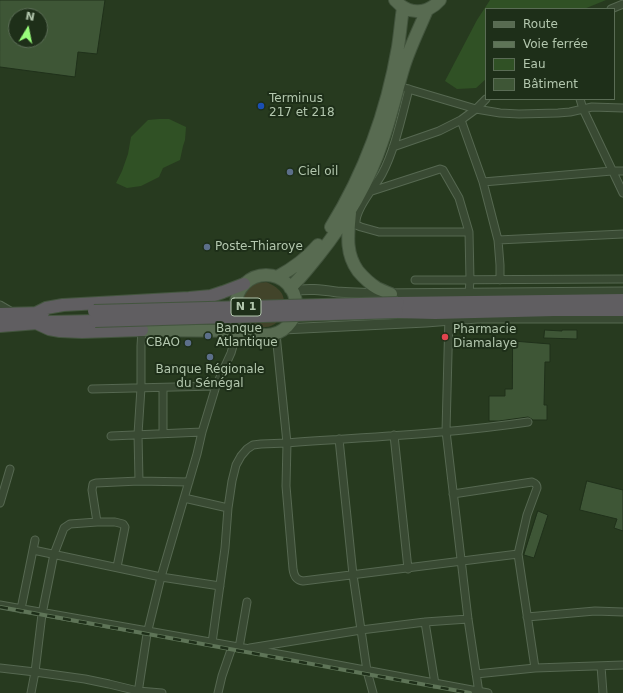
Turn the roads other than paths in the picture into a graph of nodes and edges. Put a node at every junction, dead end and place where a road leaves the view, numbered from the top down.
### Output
1 (440, 0) edge
2 (399, 4) edge
3 (623, 4) edge
4 (613, 8) edge
5 (427, 10) junction
6 (404, 88) junction
7 (485, 100) edge
8 (580, 100) edge
9 (623, 108) edge
10 (476, 109) junction
11 (583, 109) junction
12 (461, 120) junction
13 (393, 147) junction
14 (612, 171) junction
15 (623, 171) edge
16 (483, 182) junction
17 (372, 191) junction
18 (623, 192) edge
19 (350, 211) junction
20 (469, 232) junction
21 (623, 234) edge
22 (498, 240) junction
23 (278, 277) junction
24 (623, 279) edge
25 (415, 280) dead end
26 (470, 280) junction
27 (500, 280) junction
28 (244, 284) junction
29 (291, 289) junction
30 (623, 292) edge
31 (468, 294) junction
32 (623, 300) edge
33 (395, 303) junction
34 (0, 305) edge
35 (448, 307) junction
36 (623, 310) edge
37 (14, 313) junction
38 (0, 314) edge
39 (36, 318) junction
40 (623, 318) edge
41 (0, 326) edge
42 (244, 329) junction
43 (142, 330) junction
44 (279, 331) junction
45 (216, 386) junction
46 (141, 388) junction
47 (163, 388) junction
48 (92, 389) dead end
49 (528, 422) dead end
50 (446, 431) junction
51 (202, 432) junction
52 (163, 433) junction
53 (138, 434) junction
54 (394, 435) junction
55 (111, 436) dead end
56 (339, 439) junction
57 (287, 443) junction
58 (10, 469) dead end
59 (139, 481) junction
60 (189, 482) junction
61 (453, 494) junction
62 (184, 498) junction
63 (0, 503) edge
64 (228, 508) junction
65 (97, 522) junction
66 (35, 540) dead end
67 (33, 550) junction
68 (54, 554) junction
69 (518, 554) junction
70 (461, 561) junction
71 (117, 567) junction
72 (408, 569) junction
73 (353, 575) junction
74 (161, 576) junction
75 (220, 586) junction
76 (247, 602) dead end
77 (0, 605) edge
78 (21, 609) junction
79 (623, 612) edge
80 (42, 613) junction
81 (527, 617) junction
82 (468, 619) junction
83 (425, 622) junction
84 (361, 630) junction
85 (148, 631) junction
86 (212, 643) junction
87 (238, 648) junction
88 (623, 665) edge
89 (601, 666) junction
90 (0, 668) edge
91 (535, 668) junction
92 (367, 671) junction
93 (35, 672) junction
94 (476, 674) junction
95 (435, 684) junction
96 (138, 692) edge
97 (479, 692) edge
98 (31, 693) edge
99 (162, 693) edge
100 (218, 693) edge
101 (374, 693) edge
102 (488, 693) edge
103 (603, 693) edge

1 - 5 main road
2 - 5 main road
2 - 23 main road
3 - 4 street
5 - 6 main road
6 - 10 street
6 - 13 street
6 - 19 main road
7 - 10 street
8 - 11 street
9 - 11 street
10 - 11 street
10 - 12 street
11 - 14 street
12 - 13 street
12 - 16 street
13 - 17 street
14 - 15 street
14 - 16 street
14 - 18 street
16 - 22 street
17 - 20 street
17 - 20 street
19 - 29 main road
19 - 33 main road
20 - 26 street
21 - 22 street
22 - 27 street
23 - 28 main road
23 - 29 main road
24 - 27 street
25 - 26 street
26 - 27 street
26 - 31 street
28 - 39 highway
28 - 42 main road
29 - 33 street
29 - 44 main road
30 - 31 street
31 - 35 street
32 - 35 highway, N 1
33 - 35 highway, N 1
33 - 39 highway, N 1, bridge
34 - 37 street
35 - 36 highway, N 1
35 - 40 street
35 - 44 street
35 - 50 street
37 - 38 highway, N 1
37 - 39 highway, N 1
39 - 41 highway, N 1
39 - 43 highway
42 - 43 main road
42 - 44 main road
42 - 45 street
43 - 46 street
44 - 57 street
45 - 47 street
45 - 51 street
46 - 47 street
46 - 48 street
46 - 53 street
47 - 52 street
49 - 50 street
50 - 54 street
50 - 61 street
51 - 52 street
51 - 60 street
52 - 53 street
53 - 55 street
53 - 59 street
54 - 56 street
54 - 72 street
56 - 57 street
56 - 73 street
57 - 64 street
57 - 73 street
58 - 63 street
59 - 60 street
59 - 65 street
60 - 62 street
61 - 69 street
61 - 70 street
62 - 64 street
62 - 74 street
64 - 75 street
65 - 68 street
65 - 71 street
66 - 67 street
67 - 68 street
67 - 78 street
68 - 71 street
68 - 80 street
69 - 70 street
69 - 81 street
70 - 72 street
70 - 82 street
71 - 74 street
72 - 73 street
73 - 84 street
74 - 75 street
74 - 85 street
75 - 86 street
76 - 87 street
77 - 78 street
78 - 80 street
79 - 81 street
80 - 85 street
80 - 93 street
81 - 91 street
82 - 83 street
82 - 94 street
83 - 84 street
83 - 95 street
84 - 87 street
84 - 92 street
85 - 86 street
85 - 96 street
86 - 87 street
87 - 92 street
87 - 100 street
88 - 89 street
89 - 91 street
89 - 103 street
90 - 93 street
91 - 94 street
92 - 95 street
92 - 101 street
93 - 96 street
93 - 98 street
94 - 97 street
95 - 97 street
96 - 99 street
97 - 102 street

